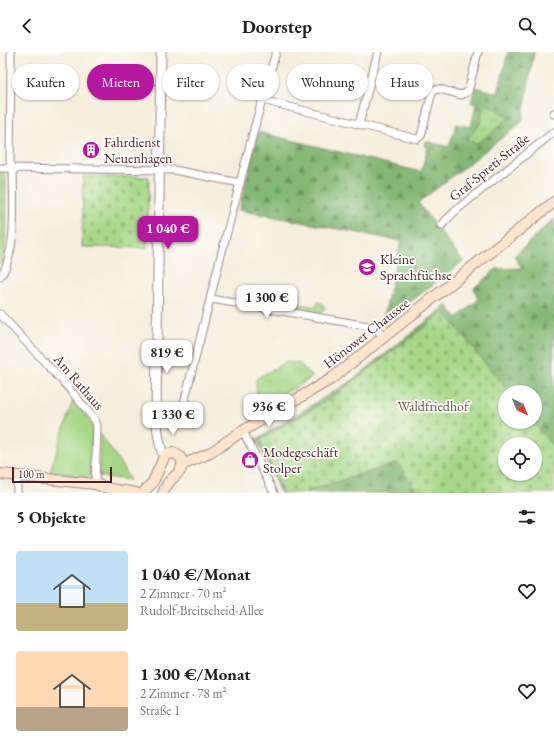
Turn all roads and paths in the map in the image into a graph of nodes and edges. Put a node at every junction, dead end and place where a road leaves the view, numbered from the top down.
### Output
1 (11, 52) edge
2 (161, 52) edge
3 (276, 52) edge
4 (378, 52) edge
5 (478, 52) edge
6 (272, 64) edge
7 (262, 100) joint
8 (360, 124) junction
9 (554, 132) edge
10 (0, 168) edge
11 (13, 168) junction
12 (159, 170) junction
13 (240, 183) junction
14 (554, 202) edge
15 (442, 225) dead end
16 (0, 277) edge
17 (211, 299) junction
18 (0, 314) edge
19 (384, 337) junction
20 (180, 419) dead end
21 (243, 430) junction
22 (168, 455) junction
23 (182, 462) junction
24 (0, 474) edge
25 (17, 476) junction
26 (95, 484) junction
27 (114, 491) edge
28 (17, 493) edge
29 (136, 493) edge
30 (143, 493) edge
31 (163, 493) edge
32 (274, 493) edge

1 - 11 street
2 - 12 street
3 - 6 street
4 - 8 street
5 - 8 street
7 - 8 street
7 - 13 street
9 - 15 street, Graf-Spreti-Straße
10 - 11 street
11 - 12 street
11 - 16 street
12 - 13 street
12 - 22 street
13 - 17 street
14 - 19 main road, Hönower Chaussee
17 - 19 street
17 - 20 street
18 - 26 street, Am Rathaus
19 - 21 main road, Hönower Chaussee
21 - 23 main road, Hönower Chaussee
21 - 32 street
22 - 23 main road
22 - 30 main road
23 - 31 main road
24 - 25 main road
25 - 26 main road
25 - 28 street
26 - 27 main road
27 - 29 main road

